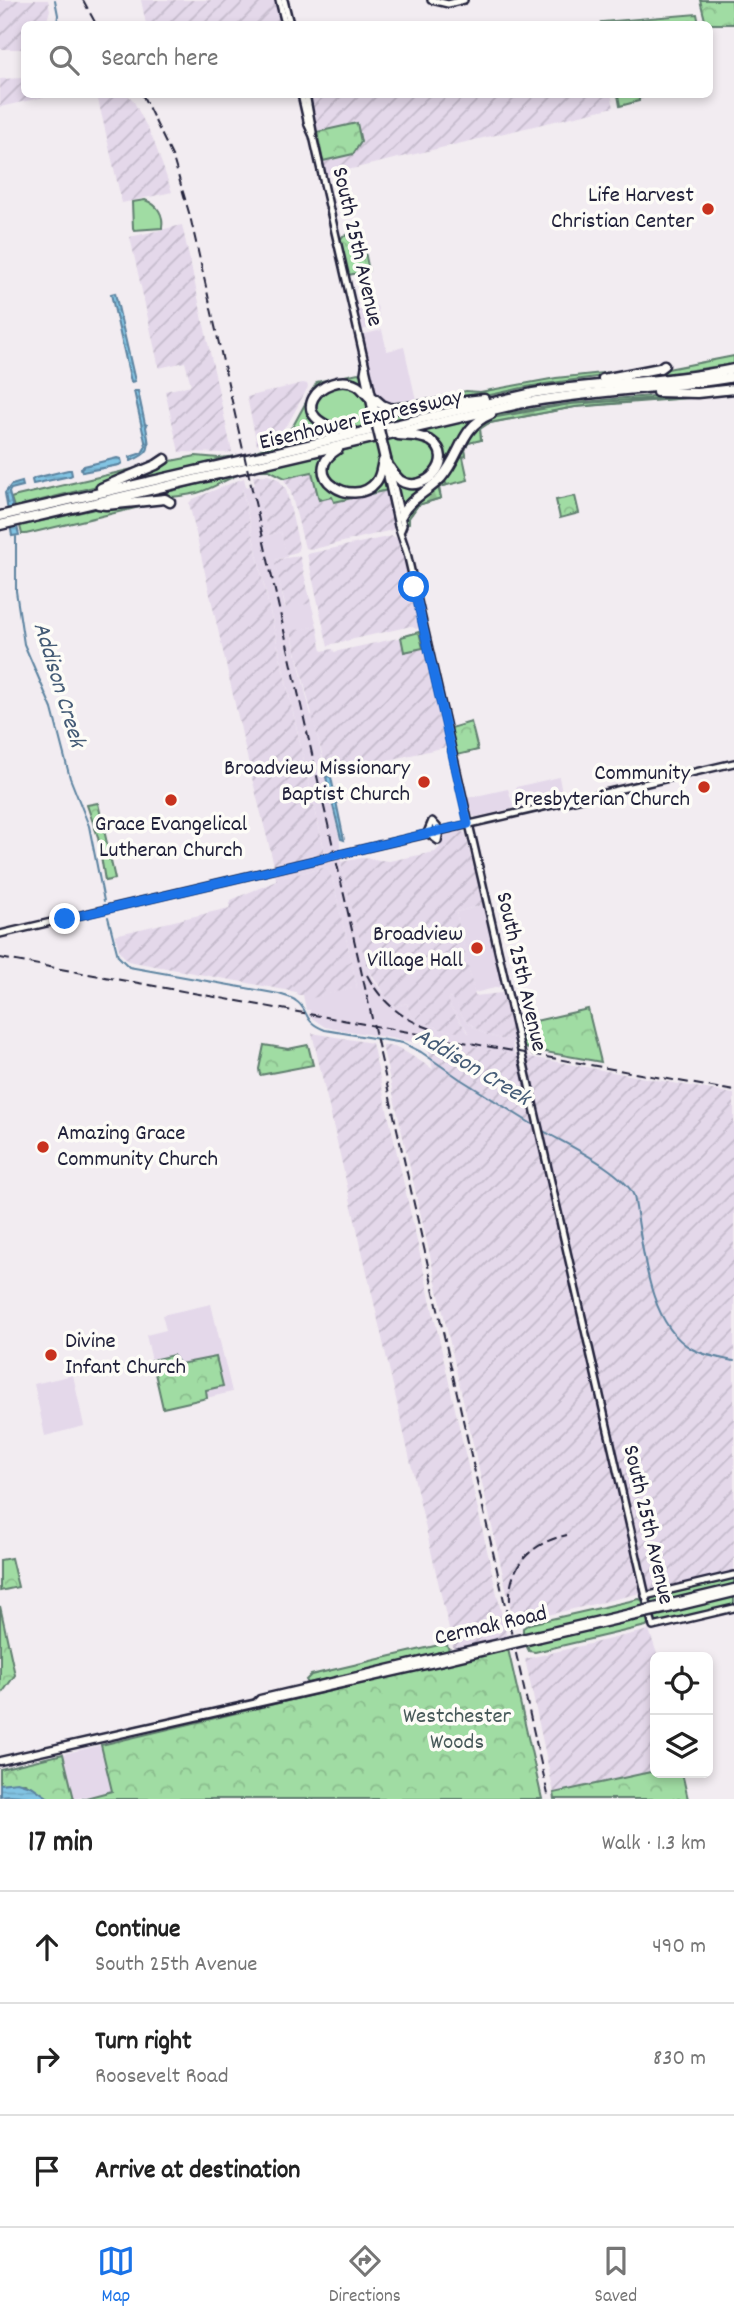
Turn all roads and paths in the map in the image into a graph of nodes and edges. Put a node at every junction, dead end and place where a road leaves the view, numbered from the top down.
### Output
1 (282, 0) edge
2 (431, 0) edge
3 (464, 0) edge
4 (286, 21) edge
5 (304, 98) edge
6 (664, 365) dead end
7 (734, 369) edge
8 (734, 377) edge
9 (584, 386) junction
10 (734, 389) edge
11 (630, 390) junction
12 (372, 397) junction
13 (511, 397) junction
14 (499, 408) junction
15 (359, 433) junction
16 (391, 433) junction
17 (344, 444) junction
18 (383, 449) junction
19 (165, 459) dead end
20 (383, 461) junction
21 (390, 468) junction
22 (67, 501) junction
23 (170, 502) dead end
24 (92, 503) junction
25 (20, 516) junction
26 (401, 516) junction
27 (2, 520) edge
28 (401, 530) junction
29 (734, 764) edge
30 (468, 824) junction
31 (440, 830) junction
32 (427, 833) junction
33 (0, 934) edge
34 (734, 1575) edge
35 (734, 1591) edge
36 (645, 1596) junction
37 (734, 1608) edge
38 (0, 1761) edge

1 - 4 main road
2 - 3 main road
5 - 12 main road, South 25th Avenue
6 - 9 highway
7 - 9 highway, Eisenhower Expressway
8 - 11 highway, Eisenhower Expressway
9 - 13 highway, Eisenhower Expressway
10 - 11 highway
11 - 14 highway, Eisenhower Expressway
12 - 13 highway
12 - 15 highway
12 - 18 main road, South 25th Avenue, bridge
13 - 15 highway, Eisenhower Expressway
14 - 16 highway, Eisenhower Expressway
14 - 26 highway
15 - 22 highway, Eisenhower Expressway
16 - 17 highway, Eisenhower Expressway
16 - 21 highway
17 - 20 highway
17 - 24 highway, Eisenhower Expressway
18 - 20 main road, South 25th Avenue
18 - 21 main road, South 25th Avenue
19 - 22 highway
20 - 28 main road, South 25th Avenue
21 - 26 main road, South 25th Avenue
22 - 25 highway, Eisenhower Expressway
23 - 24 highway
24 - 25 highway, Eisenhower Expressway
25 - 27 highway, Eisenhower Expressway
26 - 28 main road, South 25th Avenue
28 - 30 main road, South 25th Avenue
29 - 30 main road
30 - 31 main road
30 - 36 main road, South 25th Avenue
31 - 32 main road
31 - 32 main road
32 - 33 main road, bridge
34 - 36 main road
35 - 38 main road, Cermak Road, bridge
36 - 37 main road, South 25th Avenue

